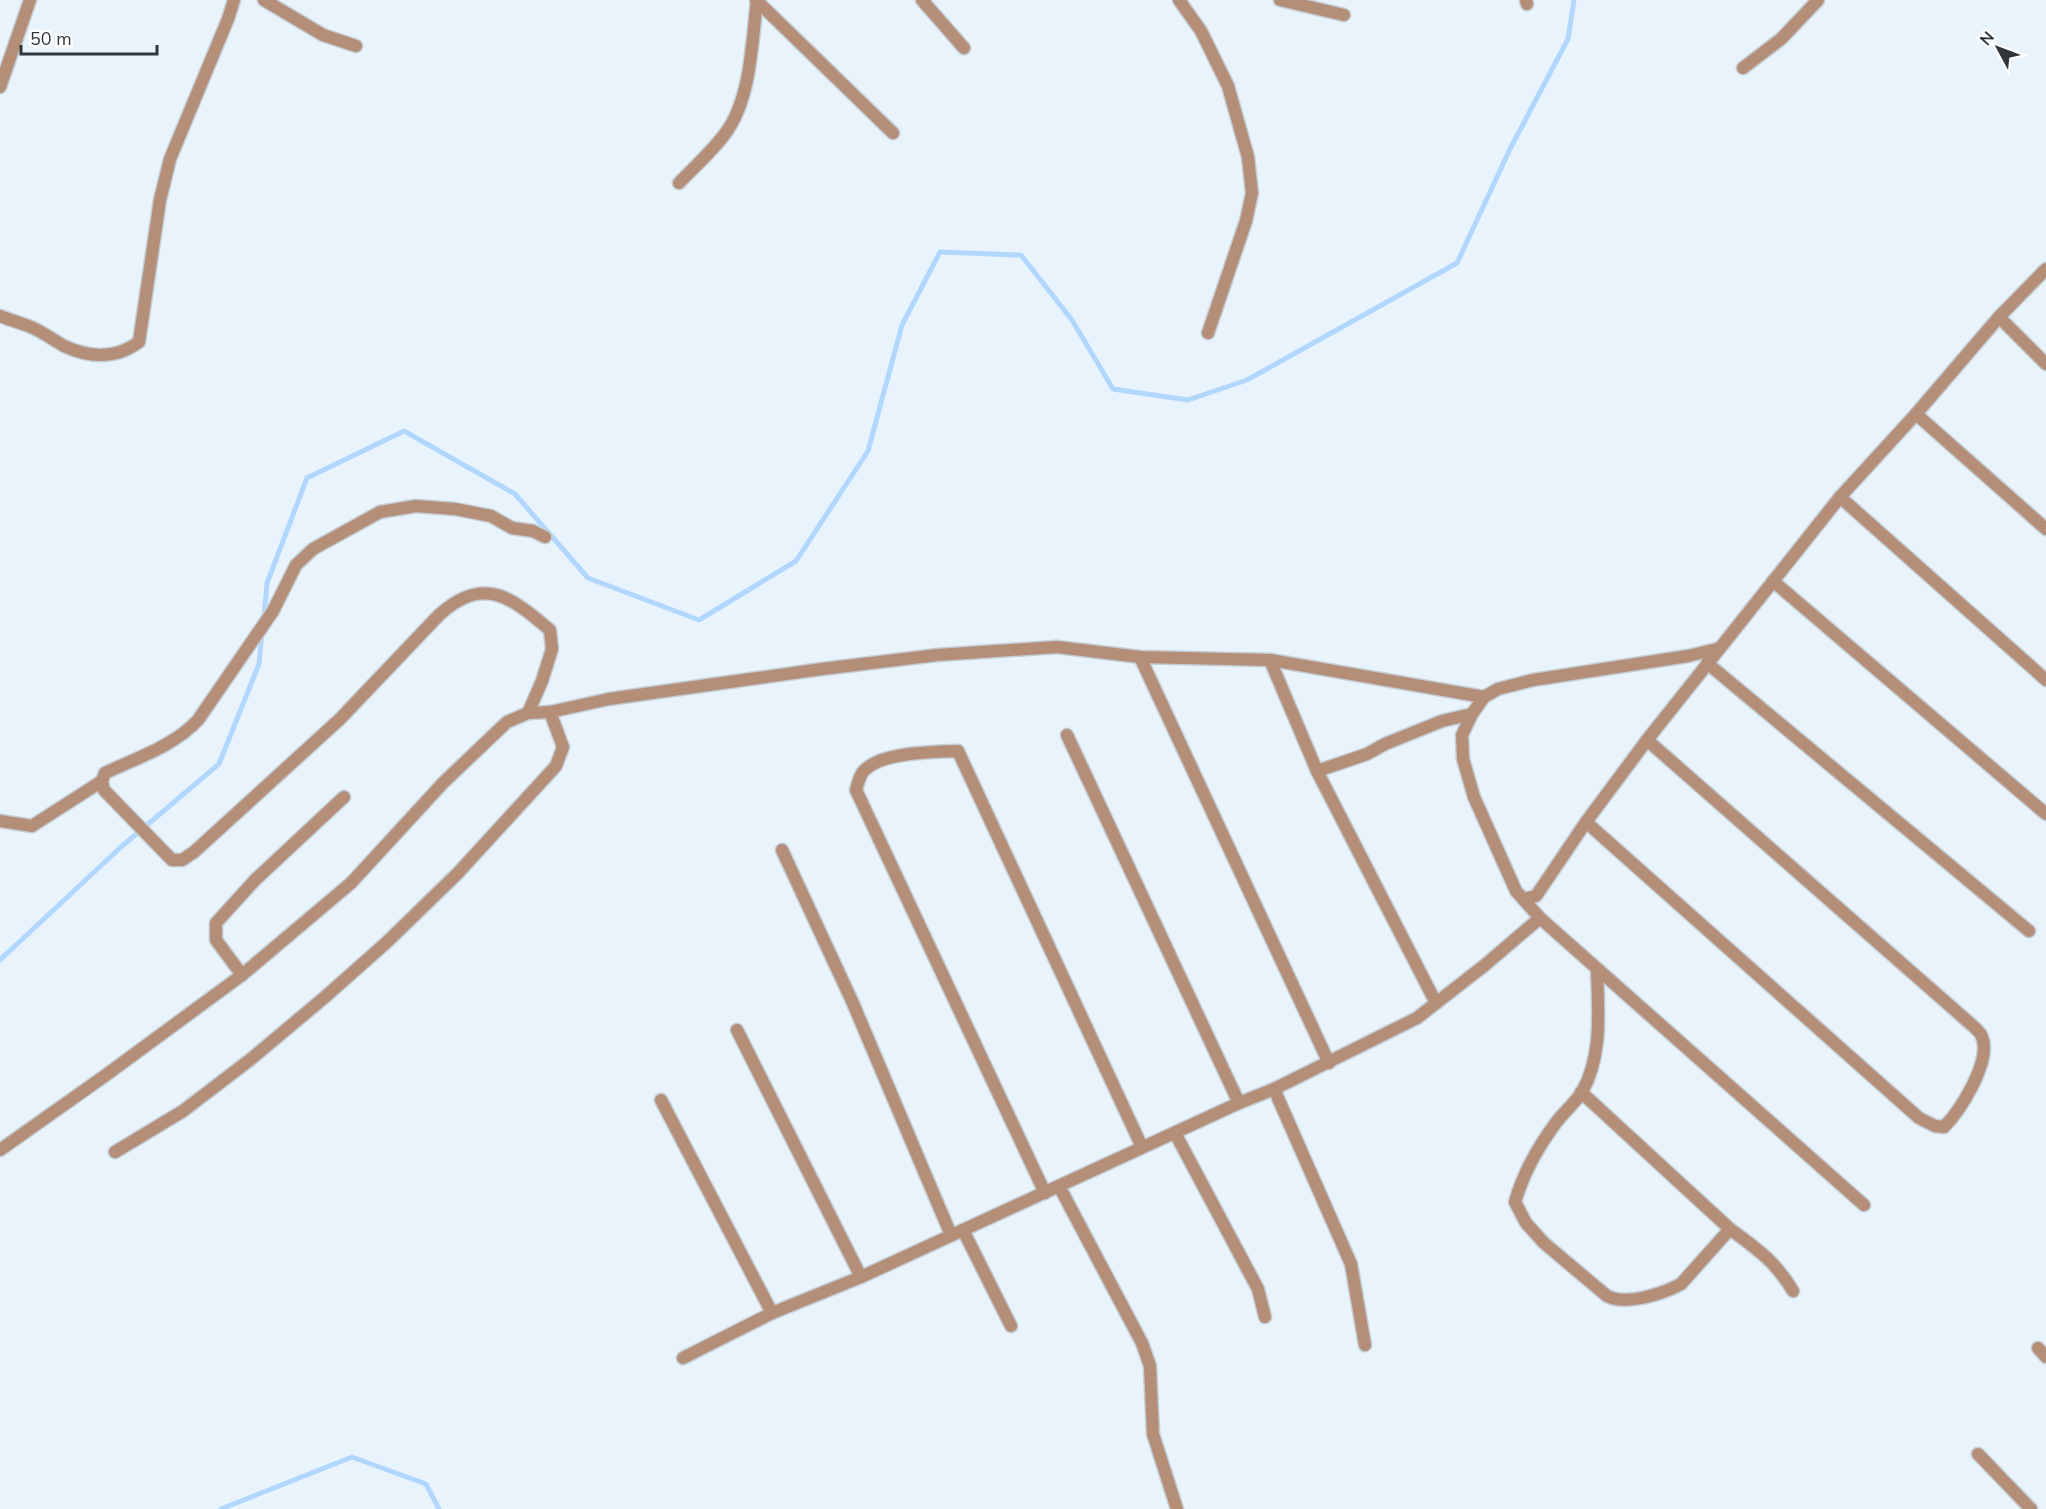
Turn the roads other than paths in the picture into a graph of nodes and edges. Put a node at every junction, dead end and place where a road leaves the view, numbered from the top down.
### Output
1 (30, 0) edge
2 (234, 0) edge
3 (264, 0) edge
4 (757, 0) edge
5 (922, 0) edge
6 (1179, 0) edge
7 (1280, 0) edge
8 (1818, 0) edge
9 (1344, 15) dead end
10 (356, 46) dead end
11 (964, 48) dead end
12 (1743, 68) dead end
13 (0, 87) edge
14 (893, 133) dead end
15 (680, 183) dead end
16 (2046, 269) edge
17 (0, 316) edge
18 (1999, 317) junction
19 (1208, 333) dead end
20 (2046, 364) edge
21 (1916, 414) junction
22 (1840, 497) junction
23 (2046, 529) edge
24 (545, 537) dead end
25 (1773, 581) junction
26 (1717, 650) junction
27 (1140, 657) junction
28 (1270, 660) junction
29 (1707, 663) junction
30 (2046, 680) edge
31 (1484, 697) junction
32 (549, 712) junction
33 (528, 713) junction
34 (1472, 714) junction
35 (1067, 735) dead end
36 (1647, 740) junction
37 (1317, 771) junction
38 (103, 785) junction
39 (344, 797) dead end
40 (2046, 814) edge
41 (0, 821) edge
42 (1586, 822) junction
43 (782, 850) dead end
44 (1524, 899) junction
45 (1540, 918) junction
46 (2030, 931) dead end
47 (1597, 969) junction
48 (242, 975) junction
49 (1436, 1003) junction
50 (737, 1030) dead end
51 (1329, 1063) junction
52 (1274, 1089) junction
53 (1581, 1092) junction
54 (661, 1100) dead end
55 (1239, 1103) junction
56 (1174, 1133) junction
57 (1142, 1147) junction
58 (0, 1150) edge
59 (115, 1152) dead end
60 (1059, 1186) junction
61 (1045, 1193) junction
62 (1864, 1205) dead end
63 (1730, 1229) junction
64 (963, 1230) junction
65 (951, 1235) junction
66 (861, 1276) junction
67 (1793, 1291) dead end
68 (772, 1313) junction
69 (1265, 1317) dead end
70 (1011, 1326) dead end
71 (1365, 1345) dead end
72 (683, 1358) dead end
73 (1978, 1454) dead end
74 (1177, 1509) edge
75 (2031, 1509) edge

1 - 13 street
2 - 17 street
3 - 10 street
4 - 14 street
4 - 15 street
5 - 11 street
6 - 19 street
7 - 9 street
8 - 12 street
16 - 18 street
18 - 20 street
18 - 21 street
21 - 22 street
21 - 23 street
22 - 25 street
22 - 30 street
24 - 38 street
25 - 26 street
25 - 40 street
26 - 29 street
26 - 31 street
27 - 28 street
27 - 32 street
27 - 51 street
28 - 31 street
28 - 37 street
29 - 36 street
29 - 46 street
31 - 34 street
32 - 33 street
32 - 59 street
33 - 38 street
33 - 48 street
34 - 37 street
34 - 44 street
35 - 55 street
36 - 42 street
36 - 42 street
37 - 49 street
38 - 41 street
39 - 48 street
42 - 44 street
43 - 65 street
44 - 45 street
45 - 47 street
45 - 49 street
47 - 53 street
47 - 62 street
48 - 58 street
49 - 51 street
50 - 66 street
51 - 52 street
52 - 55 street
52 - 71 street
53 - 63 street
53 - 63 street
54 - 68 street
55 - 56 street
56 - 57 street
56 - 69 street
57 - 60 street
57 - 61 street
60 - 61 street
60 - 74 street
61 - 64 street
63 - 67 street
64 - 65 street
64 - 70 street
65 - 66 street
66 - 68 street
68 - 72 street
73 - 75 street

